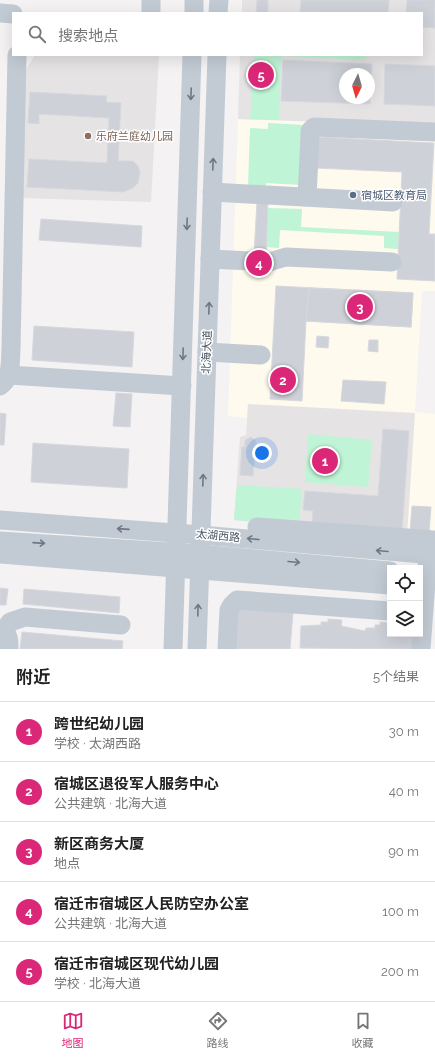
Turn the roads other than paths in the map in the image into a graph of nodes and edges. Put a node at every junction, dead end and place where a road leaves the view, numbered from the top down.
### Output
1 (151, 0) edge
2 (194, 0) edge
3 (218, 0) edge
4 (151, 12) edge
5 (194, 12) edge
6 (218, 12) edge
7 (0, 13) edge
8 (12, 14) edge
9 (17, 56) edge
10 (192, 56) edge
11 (217, 56) edge
12 (435, 132) edge
13 (212, 192) junction
14 (307, 197) junction
15 (393, 202) dead end
16 (210, 259) junction
17 (392, 262) dead end
18 (207, 352) junction
19 (261, 355) dead end
20 (5, 380) edge
21 (182, 386) junction
22 (180, 443) junction
23 (204, 444) junction
24 (0, 520) edge
25 (178, 527) junction
26 (201, 529) junction
27 (0, 541) edge
28 (426, 548) edge
29 (0, 554) edge
30 (177, 560) junction
31 (200, 562) junction
32 (387, 571) edge
33 (239, 573) junction
34 (259, 574) junction
35 (427, 581) edge
36 (387, 585) edge
37 (237, 600) junction
38 (257, 601) junction
39 (387, 612) edge
40 (426, 614) edge
41 (121, 625) dead end
42 (4, 637) edge
43 (435, 639) edge
44 (173, 649) edge
45 (197, 649) edge
46 (227, 649) edge
47 (421, 649) edge
48 (434, 649) edge

1 - 4 street
2 - 5 street
3 - 6 street
7 - 8 street
9 - 20 street
10 -> 21 street
13 -> 11 street, 北海大道
12 - 14 street
13 - 14 street
13 - 16 street, 北海大道
14 - 15 street
16 - 17 street
18 -> 16 street, 北海大道
18 - 19 street
18 - 23 street, 北海大道
20 - 21 street
21 - 22 street
22 - 23 street
22 - 25 street
26 -> 23 street, 北海大道
25 -> 24 street
25 - 26 street, 太湖西路
25 - 30 street
26 - 28 street, 太湖西路
26 - 31 street, 北海大道
27 -> 30 street, 太湖西路
28 - 35 street
29 - 30 street
30 - 31 street, 太湖西路
30 - 44 street
31 -> 32 street, 太湖西路
31 - 33 street
45 -> 31 street, 北海大道
33 - 34 street
33 - 37 street
34 - 36 street
34 - 38 street
35 - 40 street
37 - 38 street
37 - 46 street
38 - 39 street
40 - 47 street
41 - 42 street
43 - 48 street

